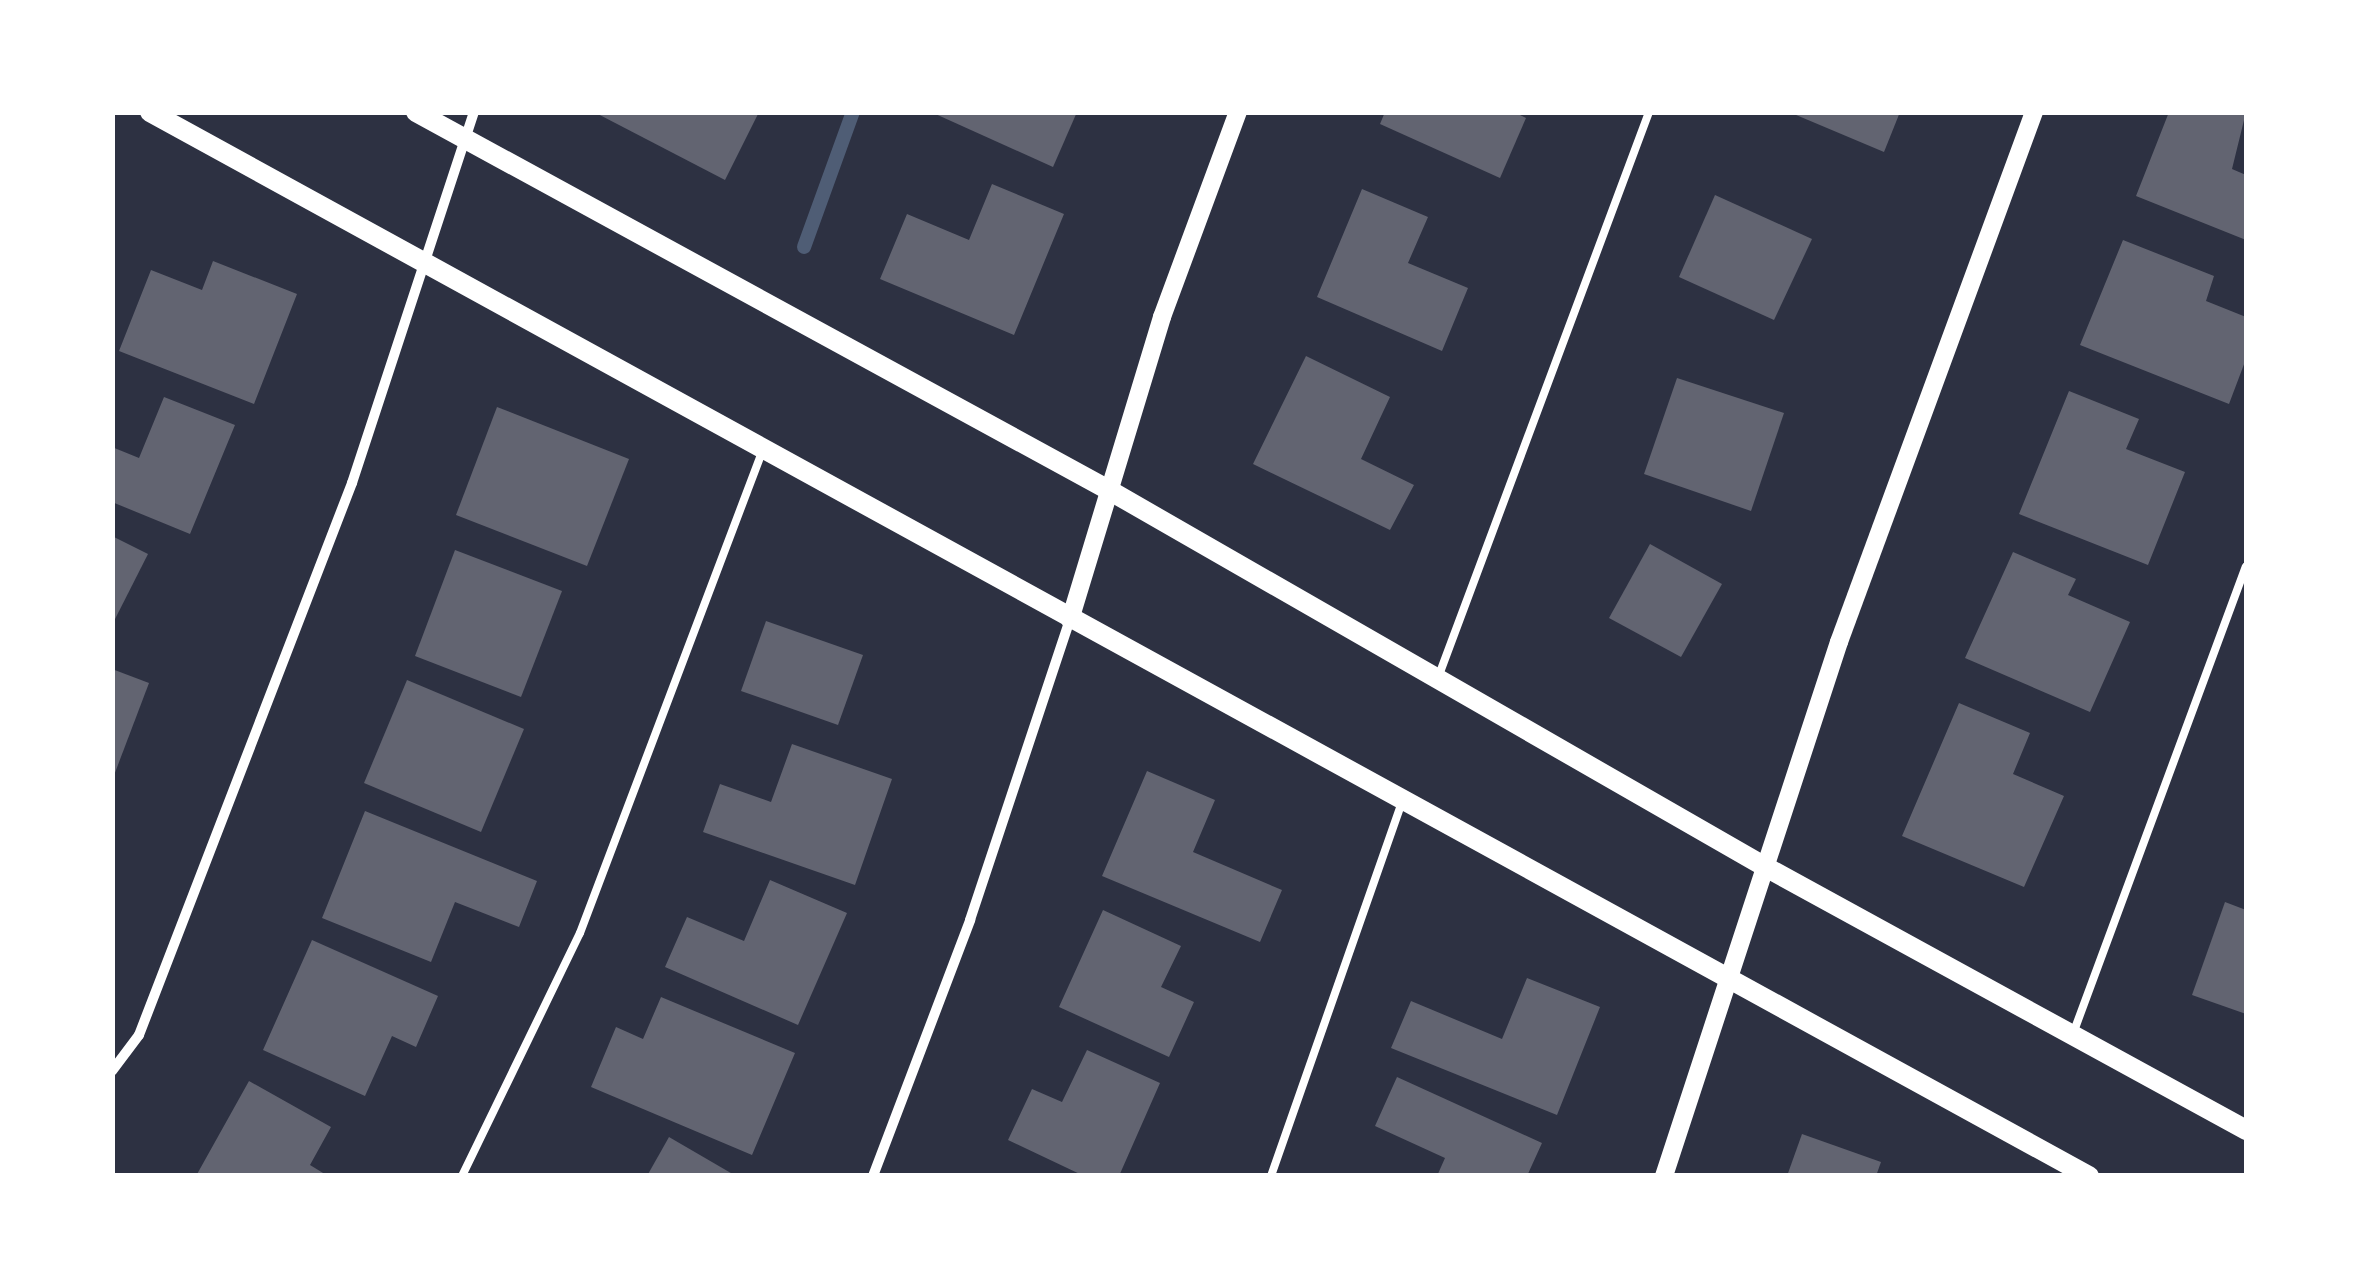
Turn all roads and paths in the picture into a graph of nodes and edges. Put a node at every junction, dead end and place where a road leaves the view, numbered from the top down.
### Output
1 (150, 112) edge
2 (416, 112) edge
3 (474, 112) edge
4 (1238, 112) edge
5 (1649, 112) edge
6 (2034, 112) edge
7 (464, 138) junction
8 (422, 265) junction
9 (763, 448) junction
10 (1108, 489) junction
11 (2246, 568) edge
12 (1070, 620) junction
13 (1437, 678) junction
14 (1402, 801) junction
15 (1762, 865) junction
16 (1724, 978) junction
17 (2073, 1035) junction
18 (112, 1071) edge
19 (2246, 1130) edge
20 (462, 1176) edge
21 (873, 1176) edge
22 (1271, 1176) edge
23 (1664, 1176) edge
24 (2088, 1176) edge

1 - 8 main road
2 - 7 main road
3 - 7 street
4 - 10 street
5 - 13 lane
6 - 15 street
7 - 8 street
7 - 10 main road
8 - 9 main road
8 - 18 street
9 - 12 main road
9 - 20 lane
10 - 12 street
10 - 13 main road
11 - 17 lane
12 - 14 main road
12 - 21 street
13 - 15 main road
14 - 16 main road
14 - 22 lane
15 - 16 street
15 - 17 main road
16 - 23 street
16 - 24 main road
17 - 19 main road

